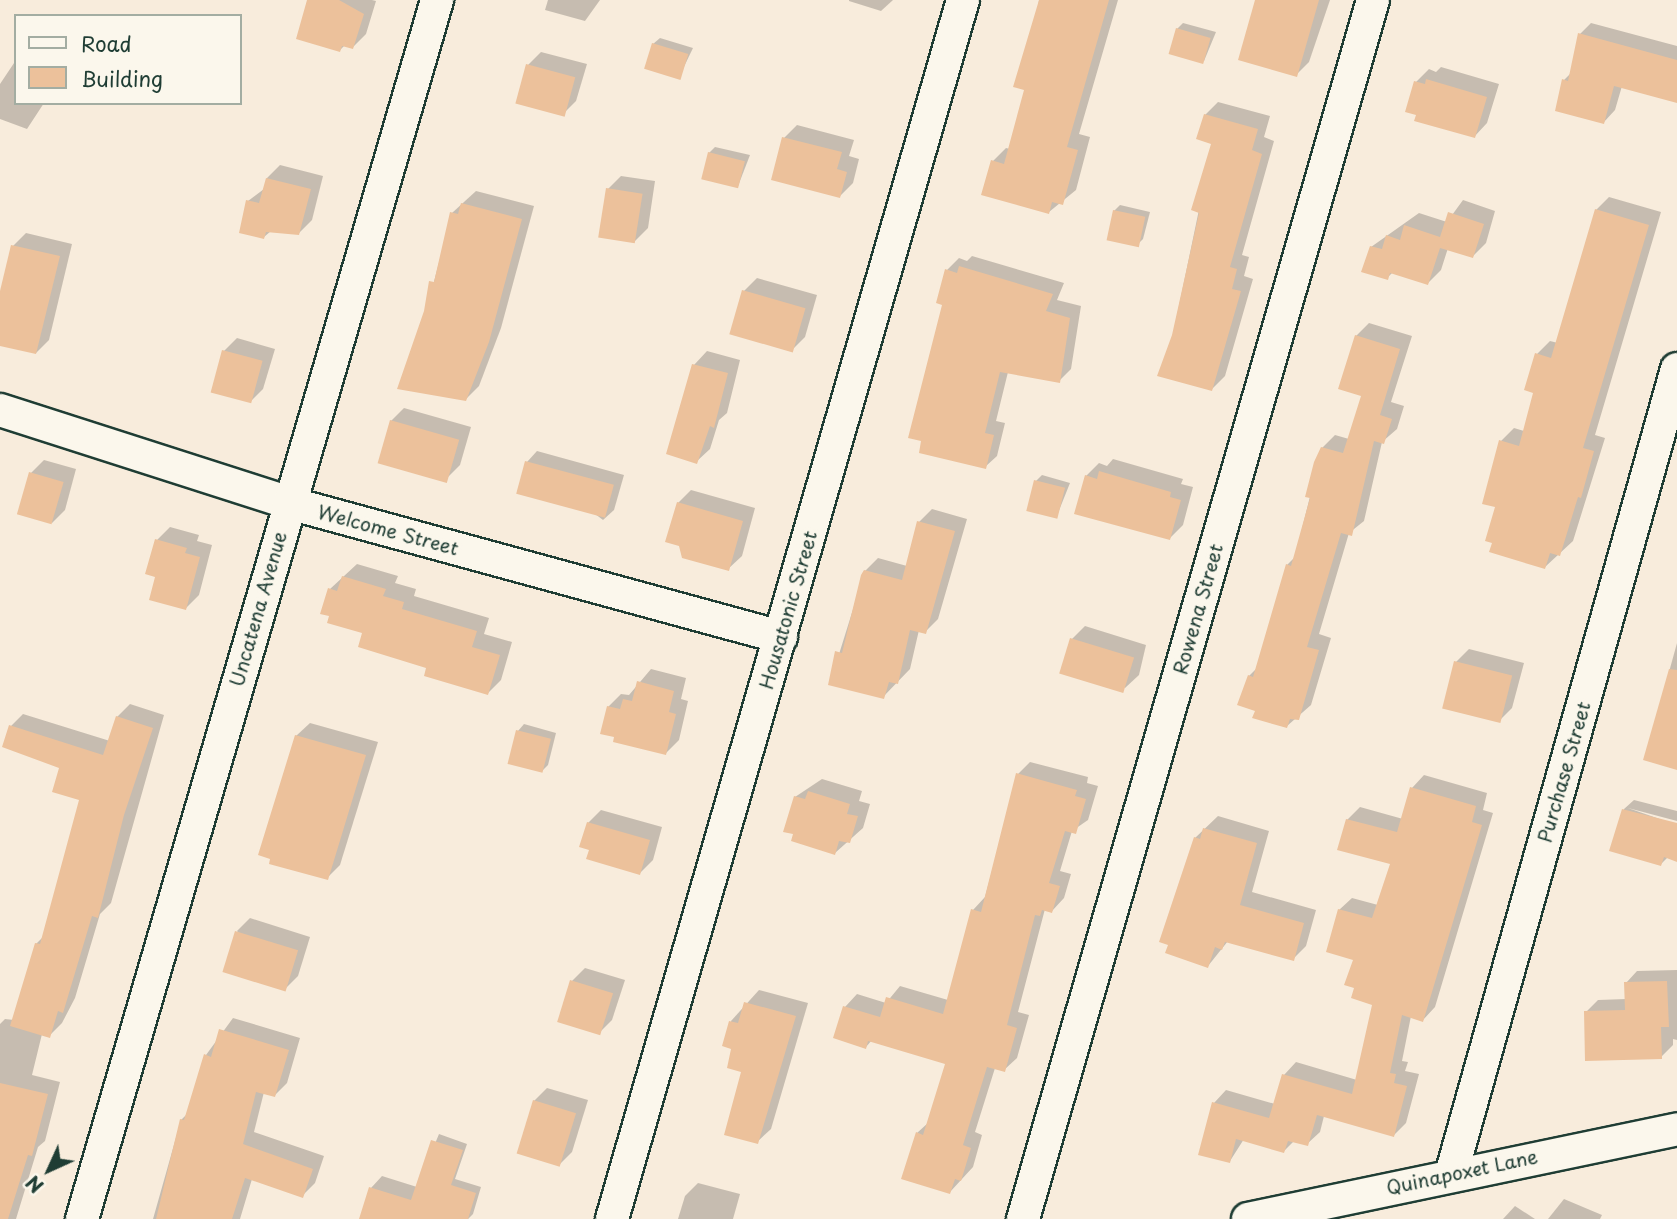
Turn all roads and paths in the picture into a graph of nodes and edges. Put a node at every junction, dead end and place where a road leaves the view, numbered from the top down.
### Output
1 (437, 0) edge
2 (963, 0) edge
3 (1373, 0) edge
4 (1677, 369) edge
5 (0, 410) edge
6 (289, 503) junction
7 (781, 637) junction
8 (1677, 1129) edge
9 (1451, 1175) junction
10 (82, 1219) edge
11 (612, 1219) edge
12 (1024, 1219) edge
13 (1248, 1219) edge

1 - 6 street, Uncatena Avenue
2 - 7 street, Housatonic Street
3 - 12 street, Rowena Street
4 - 9 street, Purchase Street
5 - 6 street, Welcome Street
6 - 7 street, Welcome Street
6 - 10 street, Uncatena Avenue
7 - 11 street, Housatonic Street
8 - 9 street, Quinapoxet Lane
9 - 13 street, Quinapoxet Lane

